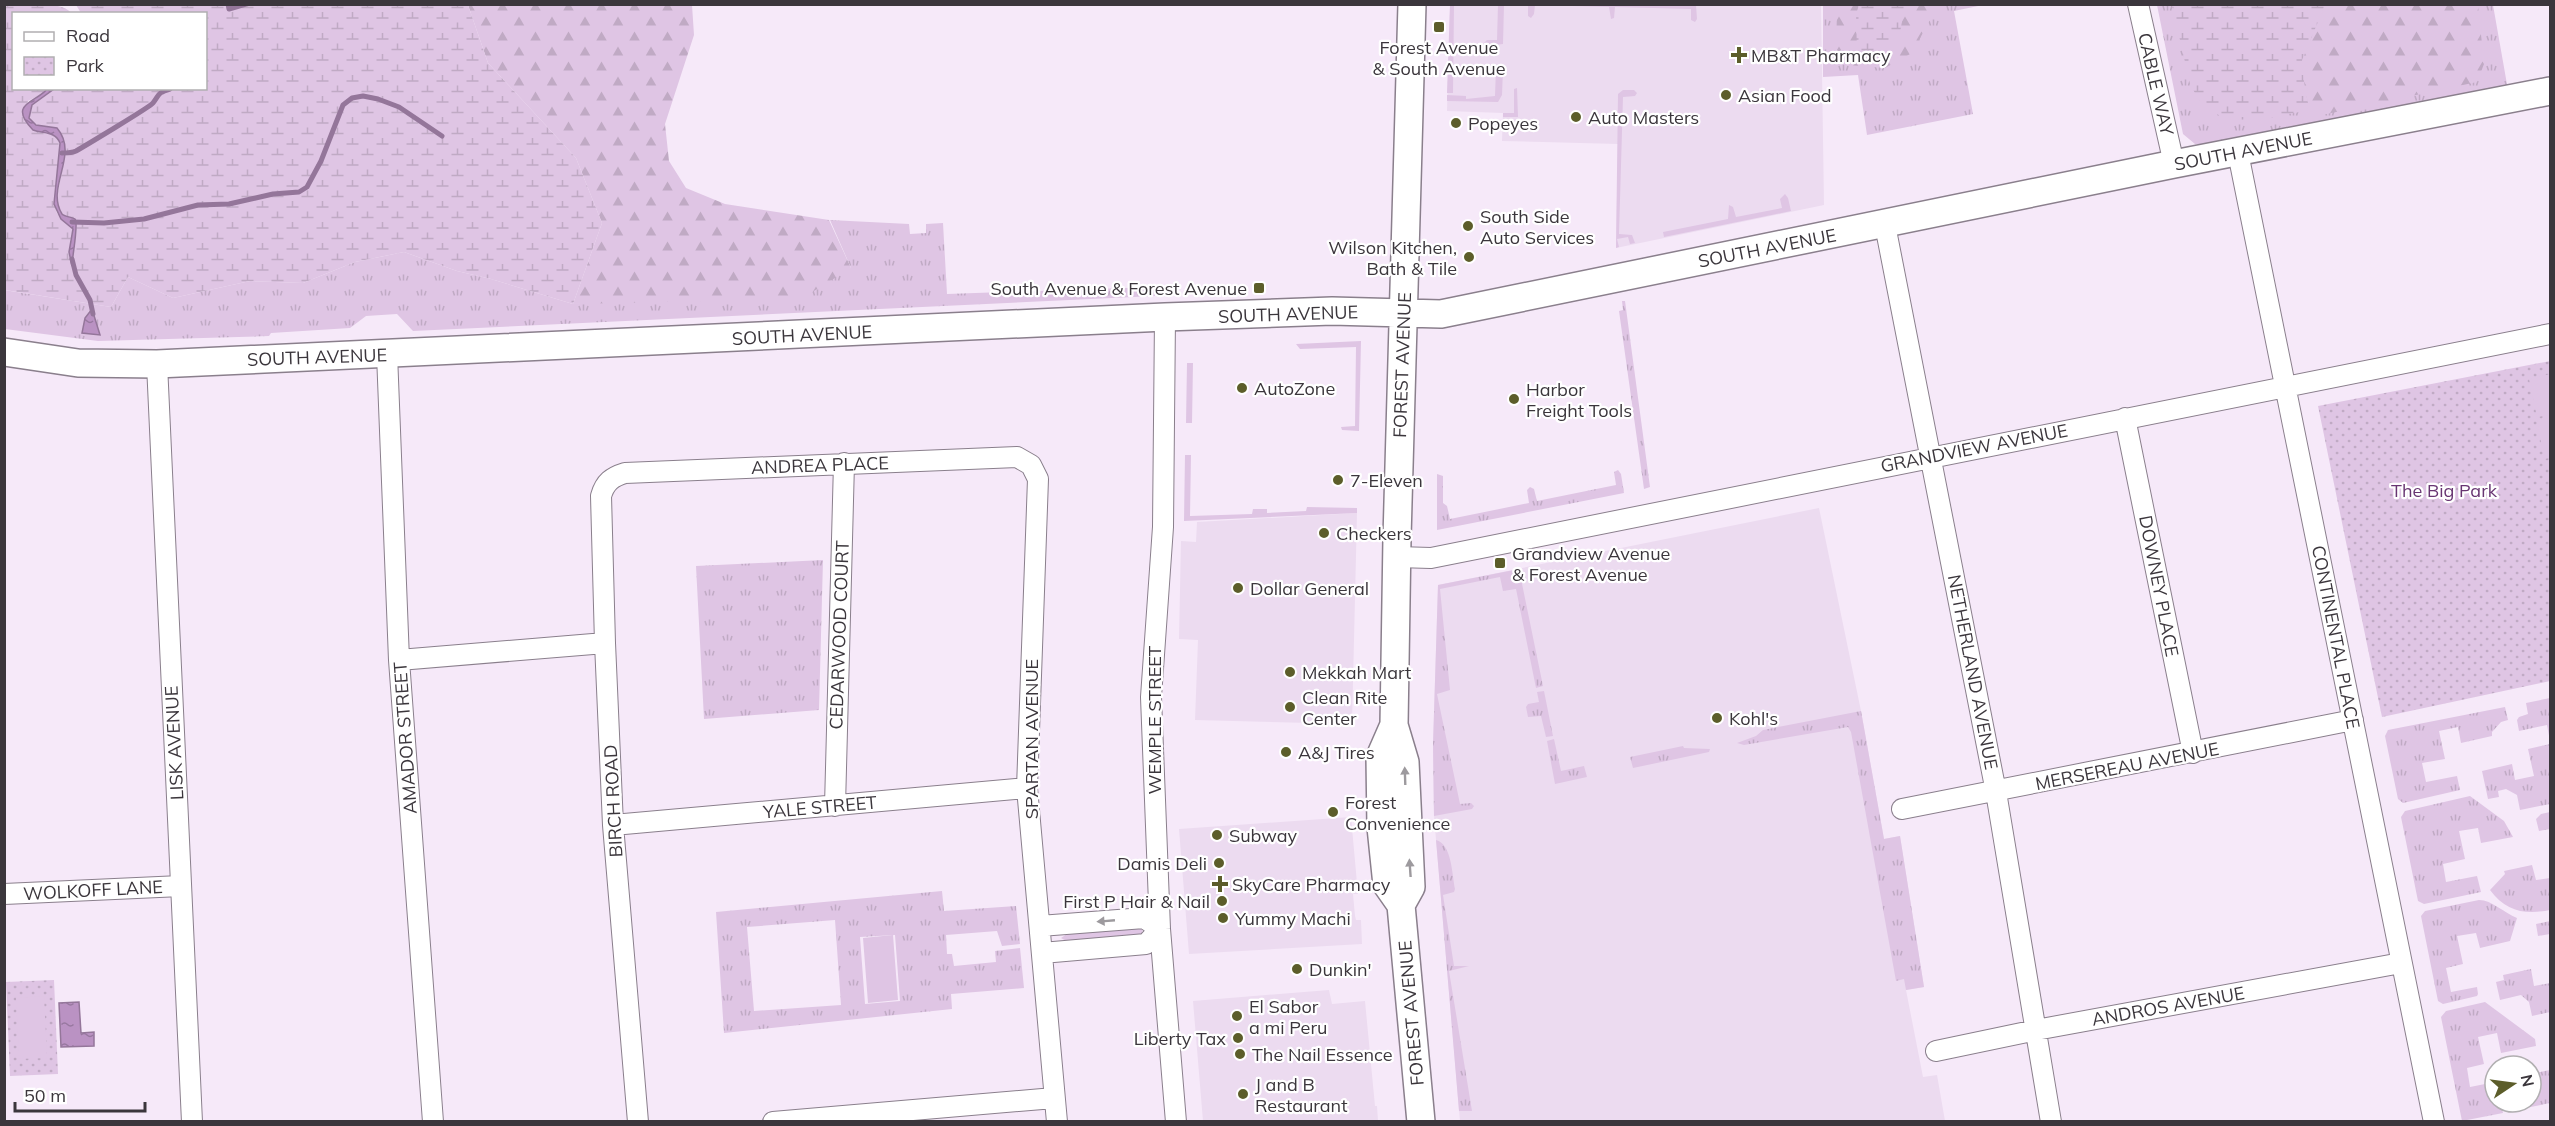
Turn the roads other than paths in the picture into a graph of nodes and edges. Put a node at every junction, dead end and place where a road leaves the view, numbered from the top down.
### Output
1 (1412, 4) edge
2 (2138, 4) edge
3 (2550, 91) edge
4 (2238, 153) junction
5 (2174, 164) junction
6 (1885, 225) junction
7 (1404, 312) junction
8 (1165, 317) junction
9 (2550, 334) edge
10 (4, 352) edge
11 (387, 354) junction
12 (157, 364) junction
13 (2286, 386) junction
14 (2125, 418) junction
15 (1931, 456) junction
16 (844, 463) junction
17 (1031, 465) joint
18 (608, 482) joint
19 (1396, 557) junction
20 (605, 643) junction
21 (399, 660) junction
22 (2353, 720) junction
23 (2193, 753) junction
24 (1028, 788) junction
25 (1996, 792) junction
26 (835, 806) junction
27 (1902, 809) dead end
28 (613, 825) junction
29 (181, 886) junction
30 (4, 894) edge
31 (1040, 926) junction
32 (1161, 929) junction
33 (1042, 953) junction
34 (2401, 963) junction
35 (2036, 1030) junction
36 (1936, 1051) dead end
37 (1054, 1098) junction
38 (824, 1119) edge
39 (192, 1122) edge
40 (433, 1122) edge
41 (638, 1122) edge
42 (773, 1122) edge
43 (1057, 1122) edge
44 (1176, 1122) edge
45 (1421, 1122) edge
46 (2051, 1122) edge
47 (2434, 1122) edge

1 - 7 street, FOREST AVENUE
2 - 5 street, CABLE WAY
3 - 4 street, SOUTH AVENUE
4 - 5 street, SOUTH AVENUE
4 - 13 street, CONTINENTAL PLACE
5 - 6 street, SOUTH AVENUE
6 - 7 street, SOUTH AVENUE
6 - 15 street, NETHERLAND AVENUE
7 - 8 street, SOUTH AVENUE
7 - 19 street, FOREST AVENUE
8 - 11 street, SOUTH AVENUE
8 - 32 street, WEMPLE STREET
9 - 13 street, GRANDVIEW AVENUE
10 - 12 street, SOUTH AVENUE
11 - 12 street, SOUTH AVENUE
11 - 21 street, AMADOR STREET
12 - 29 street, LISK AVENUE
13 - 14 street, GRANDVIEW AVENUE
13 - 22 street, CONTINENTAL PLACE
14 - 15 street, GRANDVIEW AVENUE
14 - 23 street, DOWNEY PLACE
15 - 19 street, GRANDVIEW AVENUE
15 - 25 street, NETHERLAND AVENUE
16 - 17 street, ANDREA PLACE
16 - 18 street, ANDREA PLACE
16 - 26 street, CEDARWOOD COURT
17 - 24 street, SPARTAN AVENUE
18 - 20 street, BIRCH ROAD
19 - 45 street, FOREST AVENUE
20 - 21 street
20 - 28 street, BIRCH ROAD
21 - 40 street, AMADOR STREET
22 - 23 street, MERSEREAU AVENUE
22 - 34 street, CONTINENTAL PLACE
23 - 25 street, MERSEREAU AVENUE
24 - 26 street, YALE STREET
24 - 31 street, SPARTAN AVENUE
25 - 27 street, MERSEREAU AVENUE
25 - 35 street, NETHERLAND AVENUE
26 - 28 street, YALE STREET
28 - 41 street, BIRCH ROAD
29 - 30 street, WOLKOFF LANE
29 - 39 street, LISK AVENUE
32 -> 31 street
31 - 33 street, SPARTAN AVENUE
32 - 33 street
32 - 44 street, WEMPLE STREET
33 - 37 street, SPARTAN AVENUE
34 - 35 street, ANDROS AVENUE
34 - 47 street, CONTINENTAL PLACE
35 - 36 street, ANDROS AVENUE
35 - 46 street, NETHERLAND AVENUE
37 - 38 street
37 - 43 street, SPARTAN AVENUE
38 - 42 street

